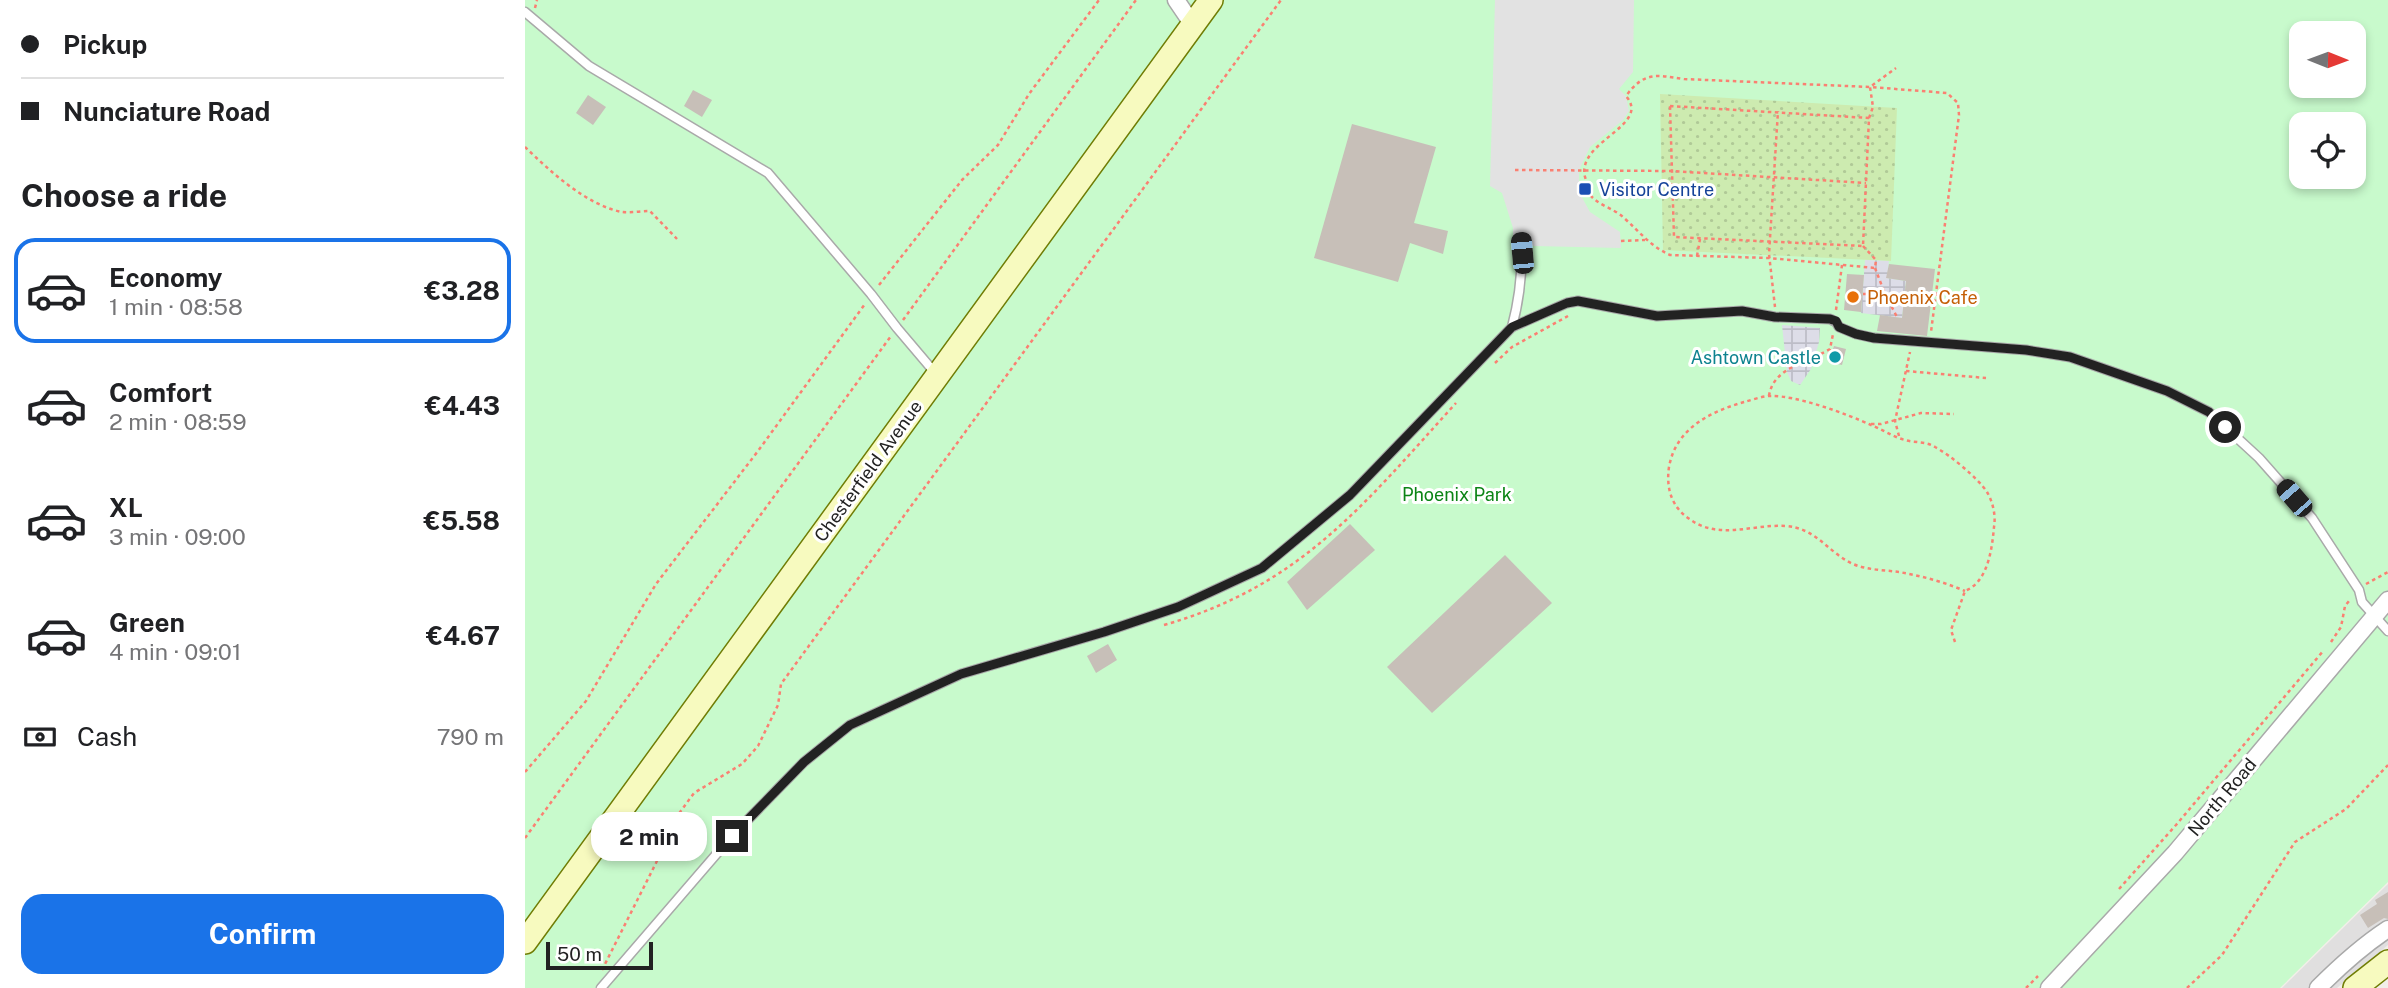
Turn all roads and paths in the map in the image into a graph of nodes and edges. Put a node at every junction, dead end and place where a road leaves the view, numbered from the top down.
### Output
1 (1099, 0) edge
2 (1136, 0) edge
3 (1176, 0) edge
4 (1211, 0) edge
5 (1281, 0) edge
6 (525, 12) edge
7 (1193, 25) junction
8 (1896, 68) dead end
9 (1870, 87) junction
10 (1778, 111) junction
11 (1869, 118) junction
12 (525, 147) edge
13 (1515, 170) dead end
14 (1583, 170) junction
15 (1671, 171) junction
16 (1774, 177) junction
17 (1866, 183) junction
18 (1521, 238) dead end
19 (677, 239) dead end
20 (1700, 239) junction
21 (1645, 240) junction
22 (1621, 241) dead end
23 (1770, 242) junction
24 (1863, 246) junction
25 (1697, 256) junction
26 (1769, 258) junction
27 (1875, 268) junction
28 (1838, 290) dead end
29 (1845, 292) dead end
30 (1863, 293) dead end
31 (871, 294) junction
32 (1885, 294) junction
33 (1775, 317) junction
34 (1897, 317) dead end
35 (1512, 327) junction
36 (897, 328) junction
37 (1911, 341) junction
38 (1930, 342) junction
39 (1906, 371) junction
40 (1787, 372) dead end
41 (937, 376) junction
42 (1986, 379) dead end
43 (1769, 396) junction
44 (1954, 414) dead end
45 (1895, 421) junction
46 (1869, 424) junction
47 (1905, 440) junction
48 (2388, 572) edge
49 (2359, 590) junction
50 (1965, 591) junction
51 (2388, 600) edge
52 (2375, 617) junction
53 (2388, 631) edge
54 (1955, 642) dead end
55 (2388, 765) edge
56 (525, 772) edge
57 (525, 838) edge
58 (2112, 897) dead end
59 (2388, 929) edge
60 (525, 942) edge
61 (2388, 962) edge
62 (2046, 968) dead end
63 (602, 973) dead end
64 (601, 988) edge
65 (2026, 988) edge
66 (2049, 988) edge
67 (2187, 988) edge
68 (2318, 988) edge
69 (2355, 988) edge

1 - 31 path
2 - 36 path
3 - 7 street
4 - 7 street, Chesterfield Avenue
5 - 63 path
6 - 31 lane
7 - 41 street, Chesterfield Avenue
8 - 9 path
9 - 11 path
9 - 14 path
9 - 38 path
10 - 11 path
10 - 15 path
10 - 16 path
11 - 17 path
12 - 19 path
13 - 14 path
14 - 15 path
14 - 21 path
15 - 16 path
15 - 20 path
16 - 17 path
16 - 23 path
17 - 24 path
18 - 35 lane
20 - 23 path
20 - 25 path
21 - 22 path
21 - 25 path
23 - 24 path
23 - 26 path
24 - 27 path
25 - 26 path
26 - 27 path
26 - 33 path
27 - 32 path
28 - 29 path
30 - 32 path
31 - 36 lane
31 - 56 path
32 - 34 path
33 - 35 lane
33 - 37 lane
35 - 64 lane
36 - 41 lane
36 - 57 path
37 - 38 lane
37 - 39 path
38 - 49 lane
39 - 42 path
39 - 45 path
40 - 43 path
41 - 60 street, Chesterfield Avenue
43 - 46 path
43 - 50 path
44 - 45 path
45 - 46 path
45 - 47 path
46 - 47 path
47 - 50 path
48 - 49 path
49 - 52 lane
49 - 58 path
50 - 54 path
51 - 52 street, North Road
52 - 53 lane
52 - 66 street, North Road
55 - 67 path
59 - 68 street
61 - 69 street
62 - 65 path

